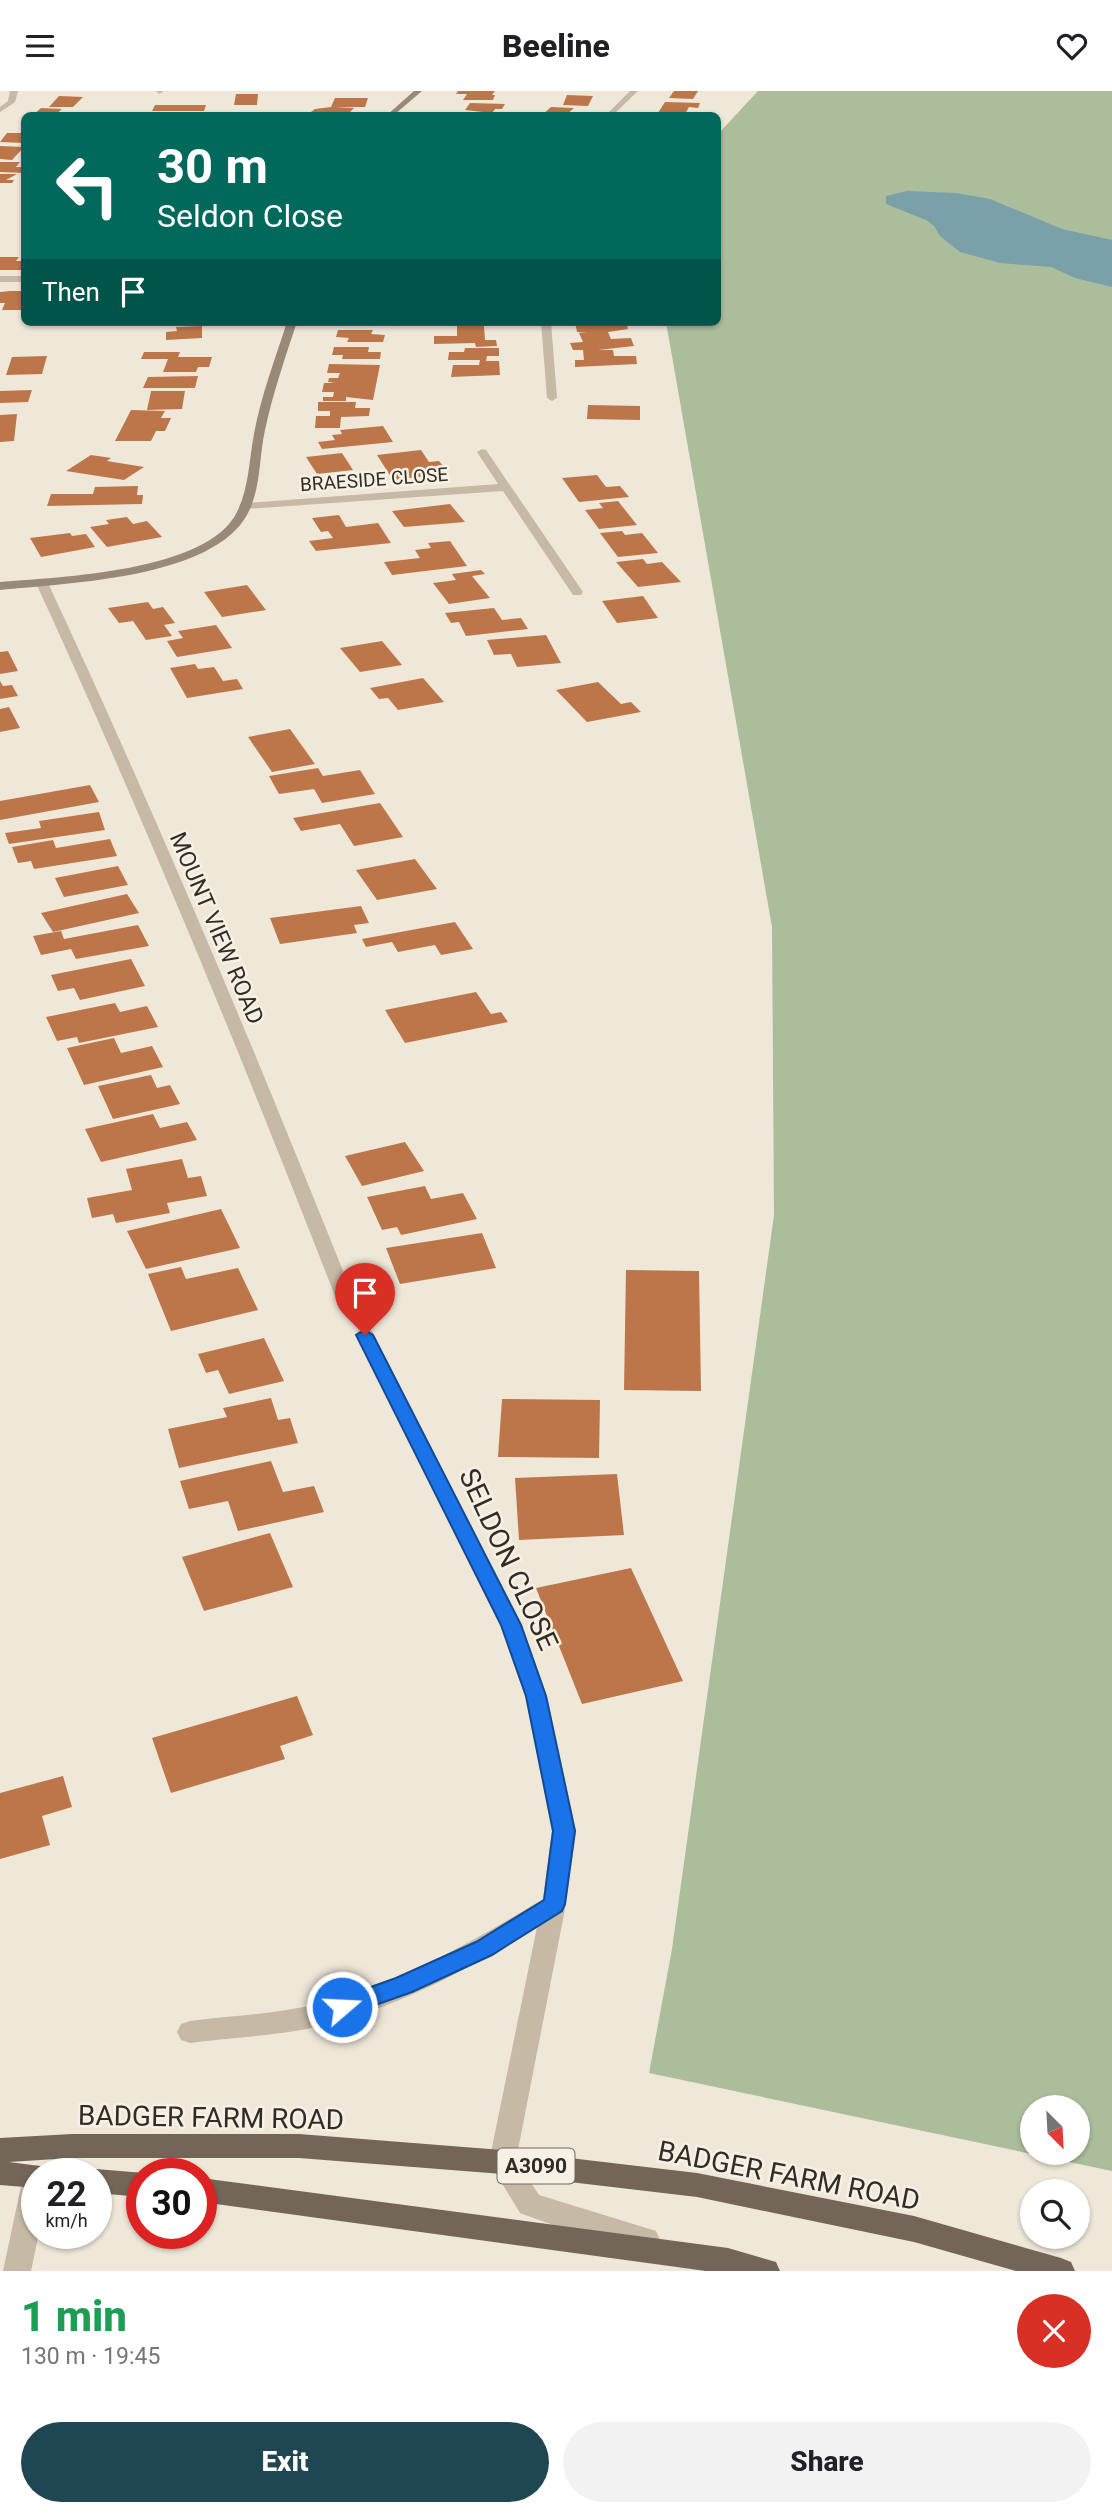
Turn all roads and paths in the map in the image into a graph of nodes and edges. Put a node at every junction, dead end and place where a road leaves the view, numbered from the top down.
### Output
1 (15, 91) edge
2 (418, 91) edge
3 (634, 91) edge
4 (0, 110) edge
5 (394, 112) edge
6 (612, 112) edge
7 (0, 279) edge
8 (21, 279) edge
9 (291, 326) edge
10 (545, 326) edge
11 (552, 398) dead end
12 (482, 452) dead end
13 (506, 487) junction
14 (246, 506) junction
15 (41, 581) junction
16 (0, 586) edge
17 (577, 592) dead end
18 (344, 1296) dead end
19 (365, 1335) dead end
20 (554, 1904) junction
21 (190, 2032) dead end
22 (46, 2147) junction
23 (0, 2150) edge
24 (43, 2158) edge
25 (502, 2162) junction
26 (0, 2173) edge
27 (21, 2175) edge
28 (217, 2192) edge
29 (22, 2249) edge
30 (728, 2261) junction
31 (17, 2271) edge
32 (765, 2271) edge
33 (1061, 2271) edge

1 - 4 street
2 - 5 street
3 - 6 street
7 - 8 street
9 - 14 street
10 - 11 street
12 - 13 street
13 - 14 street, BRAESIDE CLOSE
13 - 17 street
14 - 15 street
15 - 16 street
15 - 18 street, MOUNT VIEW ROAD
19 - 20 street, SELDON CLOSE
20 - 21 street
20 - 25 street, SELDON CLOSE
22 - 23 main road, BADGER FARM ROAD / A3090
22 - 24 street
22 - 25 main road, BADGER FARM ROAD / A3090
25 - 30 street
25 - 33 main road, BADGER FARM ROAD / A3090
26 - 27 main road
28 - 30 main road
29 - 31 street
30 - 32 main road

